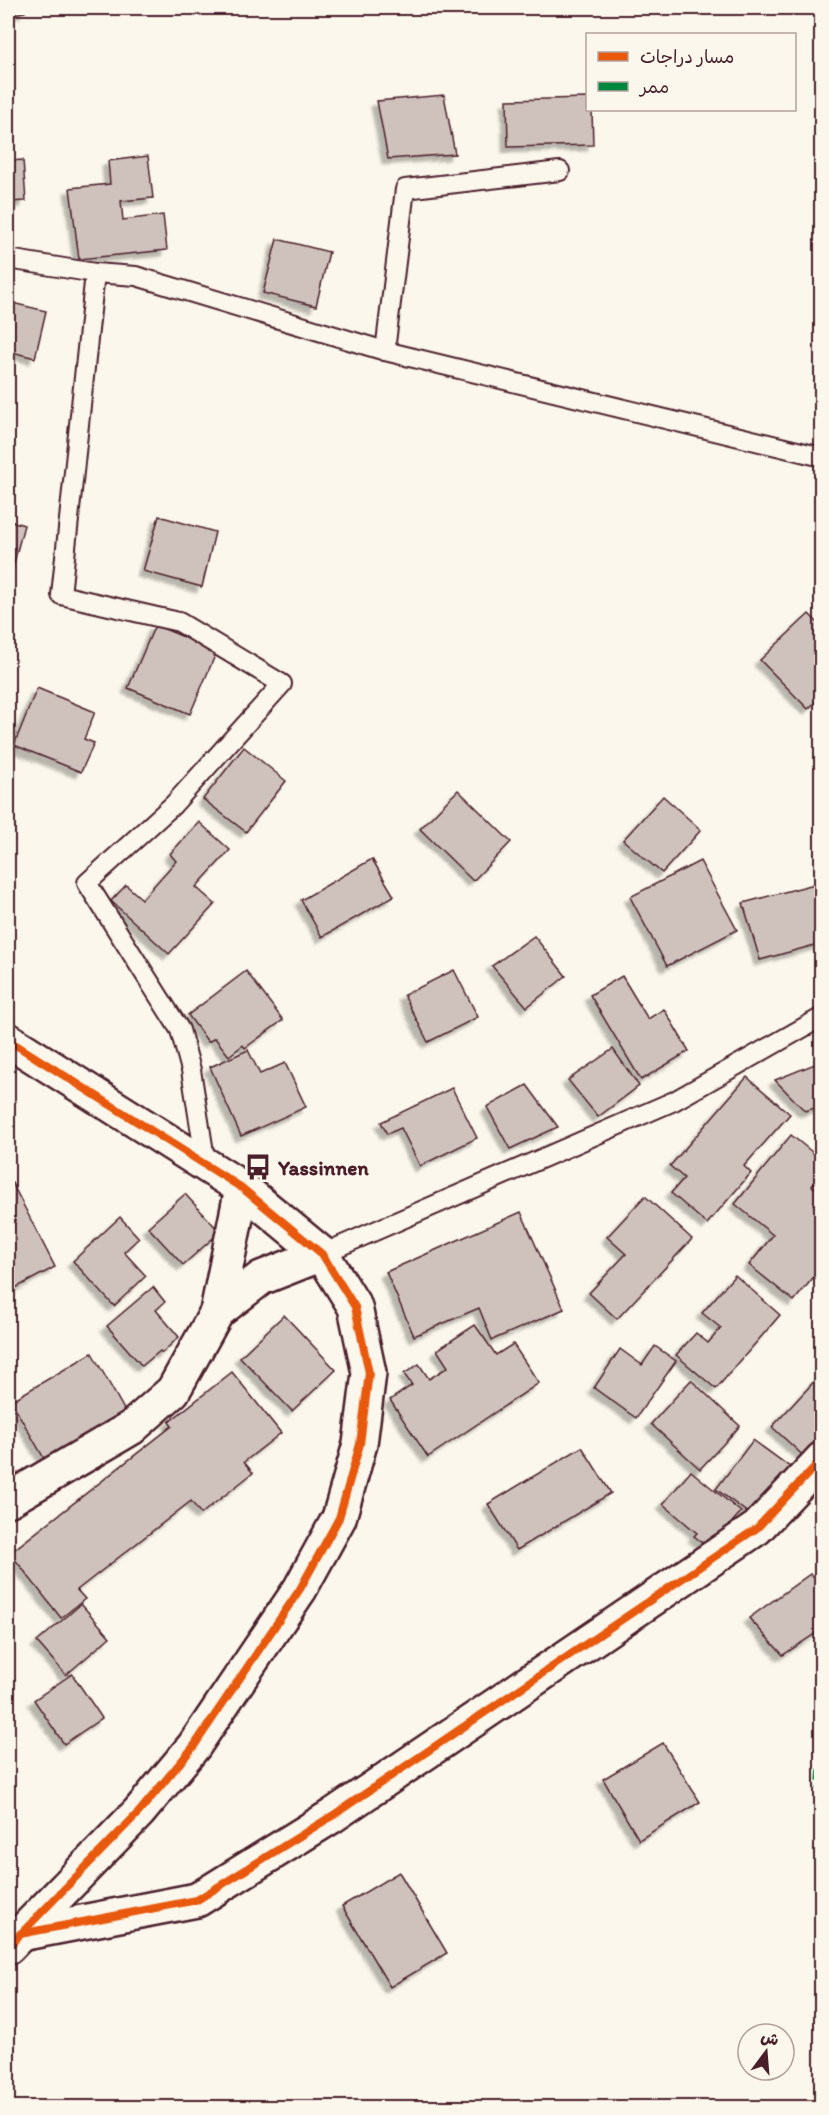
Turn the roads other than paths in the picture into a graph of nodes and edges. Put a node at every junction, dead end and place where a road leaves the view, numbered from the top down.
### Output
1 (560, 171) dead end
2 (8, 258) edge
3 (95, 273) junction
4 (385, 351) junction
5 (822, 457) edge
6 (822, 1017) edge
7 (8, 1040) edge
8 (206, 1165) junction
9 (242, 1188) junction
10 (322, 1254) junction
11 (217, 1312) junction
12 (822, 1459) edge
13 (8, 1500) edge
14 (14, 1941) edge

1 - 4 lane
2 - 3 lane
3 - 4 lane
3 - 8 lane
4 - 5 lane
6 - 10 lane
7 - 8 street
8 - 9 street
9 - 10 street
9 - 11 street
10 - 11 street
10 - 14 street
11 - 13 street
12 - 14 street

